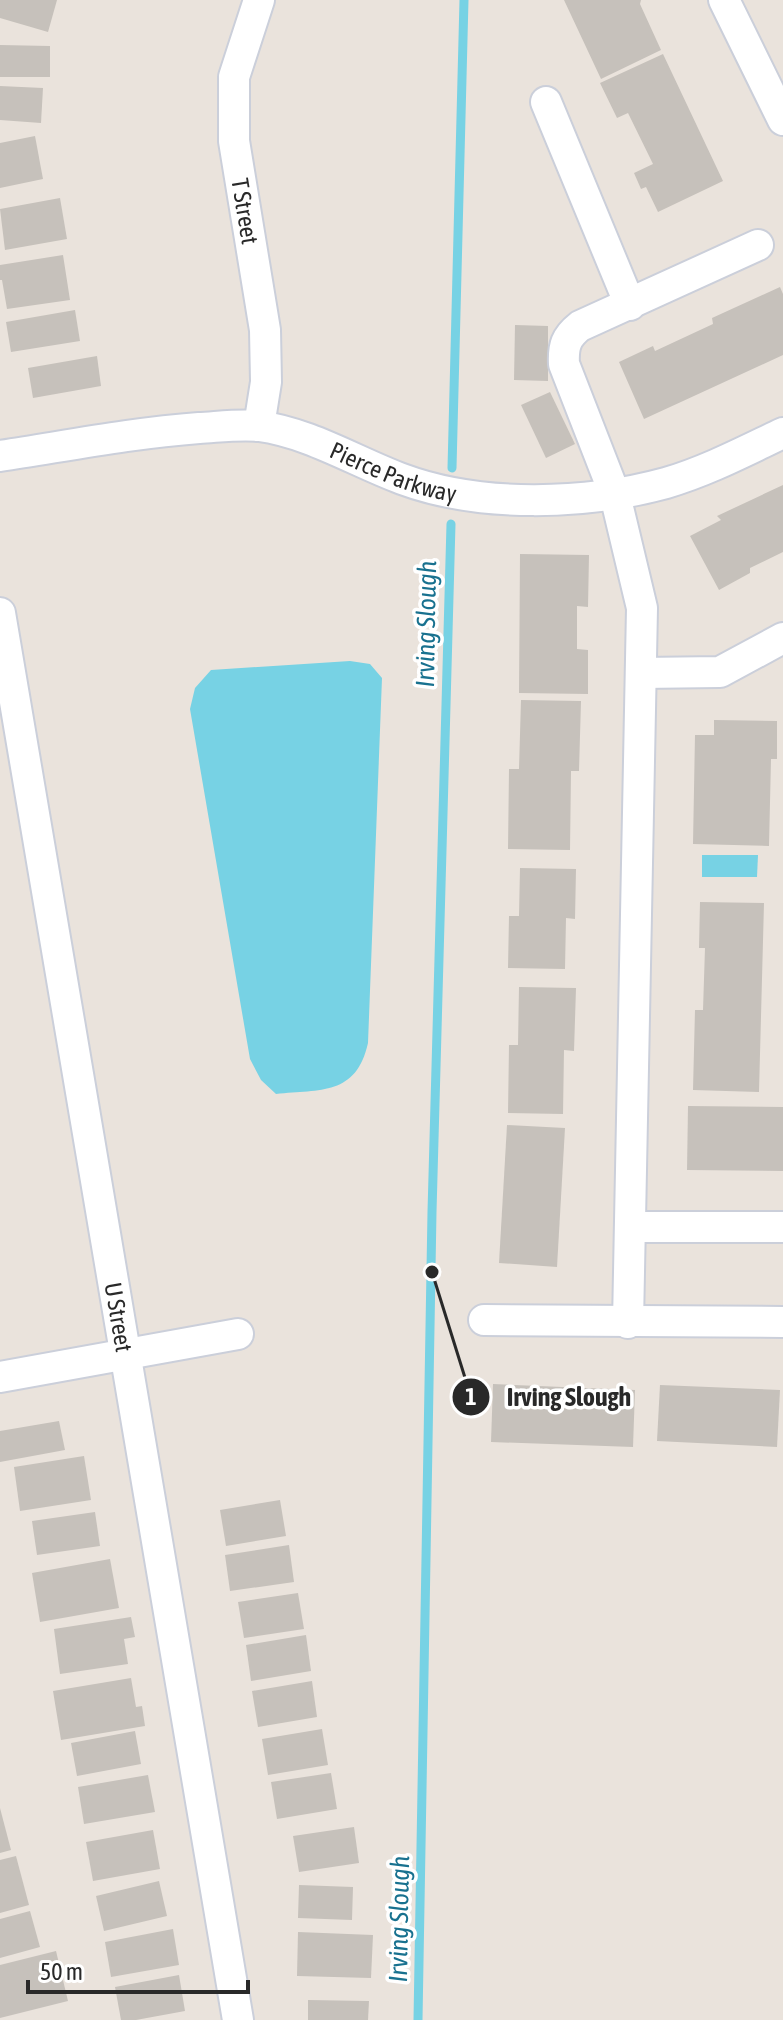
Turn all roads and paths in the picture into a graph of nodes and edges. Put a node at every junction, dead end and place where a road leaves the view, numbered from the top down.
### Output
1 (259, 0) edge
2 (724, 0) edge
3 (546, 102) dead end
4 (783, 120) edge
5 (758, 245) dead end
6 (630, 305) junction
7 (259, 426) junction
8 (783, 433) edge
9 (0, 456) edge
10 (615, 495) junction
11 (0, 613) edge
12 (783, 638) edge
13 (641, 673) junction
14 (630, 1227) junction
15 (783, 1227) edge
16 (484, 1320) dead end
17 (783, 1322) edge
18 (628, 1323) junction
19 (238, 1334) dead end
20 (126, 1354) junction
21 (0, 1377) edge
22 (238, 2020) edge

1 - 7 street, T Street
2 - 4 street
3 - 6 street
5 - 6 street
6 - 10 street
7 - 9 street, Pierce Parkway
7 - 10 street, Pierce Parkway
8 - 10 street, Pierce Parkway
10 - 13 street
11 - 20 street, U Street
12 - 13 street
13 - 14 street
14 - 15 street
14 - 18 street
16 - 18 street
17 - 18 street
19 - 20 street
20 - 21 street
20 - 22 street, U Street

